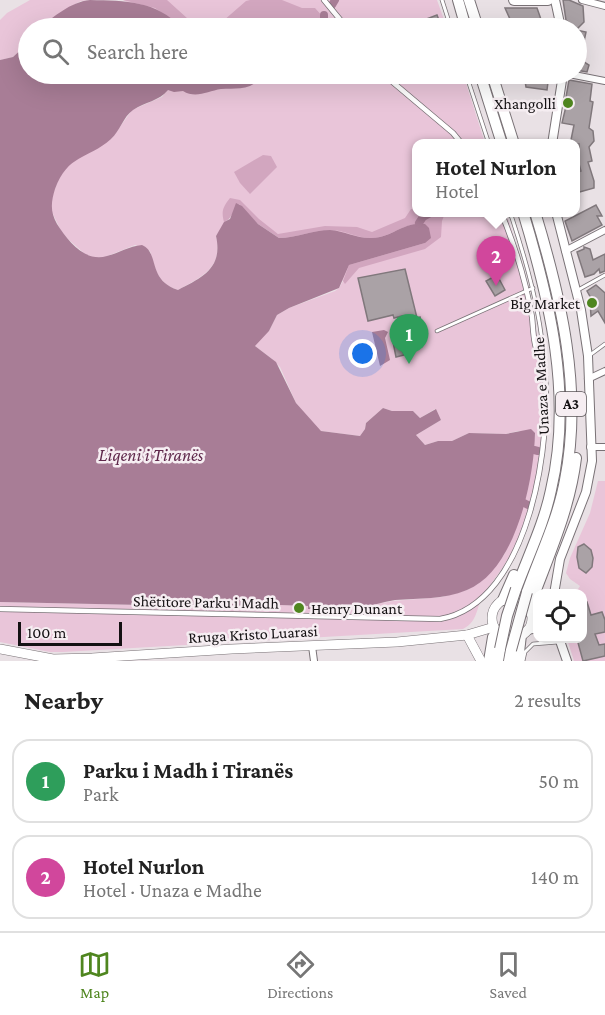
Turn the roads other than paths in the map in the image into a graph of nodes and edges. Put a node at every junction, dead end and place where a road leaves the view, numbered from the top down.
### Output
1 (324, 0) edge
2 (442, 0) edge
3 (458, 0) edge
4 (469, 0) edge
5 (514, 0) edge
6 (548, 0) edge
7 (555, 0) edge
8 (582, 0) edge
9 (605, 6) edge
10 (339, 18) edge
11 (446, 18) edge
12 (463, 18) edge
13 (475, 18) edge
14 (559, 18) edge
15 (587, 78) edge
16 (605, 81) edge
17 (395, 84) edge
18 (469, 84) edge
19 (483, 84) edge
20 (495, 84) edge
21 (561, 84) edge
22 (458, 139) edge
23 (487, 139) edge
24 (500, 139) edge
25 (512, 139) edge
26 (553, 139) edge
27 (502, 217) edge
28 (511, 217) edge
29 (524, 217) edge
30 (536, 217) edge
31 (557, 217) edge
32 (605, 230) edge
33 (565, 251) junction
34 (605, 275) edge
35 (533, 288) junction
36 (526, 291) junction
37 (576, 291) junction
38 (437, 331) dead end
39 (605, 344) edge
40 (588, 356) junction
41 (544, 360) junction
42 (605, 371) edge
43 (588, 379) junction
44 (558, 383) junction
45 (570, 395) junction
46 (590, 447) junction
47 (605, 447) edge
48 (536, 589) edge
49 (555, 589) edge
50 (521, 591) junction
51 (503, 600) junction
52 (0, 609) edge
53 (533, 615) edge
54 (495, 626) junction
55 (533, 630) edge
56 (524, 633) junction
57 (467, 635) junction
58 (540, 643) edge
59 (560, 643) edge
60 (312, 646) junction
61 (0, 649) edge
62 (507, 653) edge
63 (26, 658) edge
64 (101, 659) edge
65 (314, 661) edge
66 (481, 661) edge
67 (489, 661) edge
68 (498, 661) edge
69 (518, 661) edge
70 (524, 661) edge
71 (567, 661) edge

1 - 10 street
2 - 11 lane
3 - 12 highway
4 - 13 highway
5 - 6 highway
7 - 14 street
8 - 9 street
15 - 16 street
17 - 22 street
18 - 23 lane
19 - 24 highway
20 - 25 highway
21 - 26 street
27 - 36 street
28 - 35 lane
29 - 44 highway, Unaza e Madhe / A3
30 - 45 highway, Unaza e Madhe / A3
31 - 33 street
32 - 33 street
33 - 37 street
34 - 37 lane
35 - 36 lane
35 - 41 lane
36 - 38 lane
36 - 41 street
37 - 40 street
39 - 40 lane
40 - 43 street
41 - 52 street, Shëtitore Parku i Madh
42 - 43 street
43 - 46 street
44 - 50 highway, Unaza e Madhe / A3
44 - 51 highway
45 - 48 highway
45 - 50 highway, Unaza e Madhe / A3
46 - 47 street
46 - 49 street
50 - 62 highway, Unaza e Madhe / A3, bridge
51 - 53 main road
51 - 54 main road
53 - 56 main road
54 - 56 main road
54 - 57 main road, Rruga Kristo Luarasi
54 - 67 highway
55 - 56 street
56 - 69 highway
57 - 60 main road, Rruga Kristo Luarasi
57 - 66 main road
58 - 70 lane
59 - 71 street
60 - 64 main road, Rruga Kristo Luarasi
60 - 65 street
61 - 63 main road, Rruga Kristo Luarasi
62 - 68 highway, Unaza e Madhe / A3
63 - 64 main road, Rruga Kristo Luarasi

